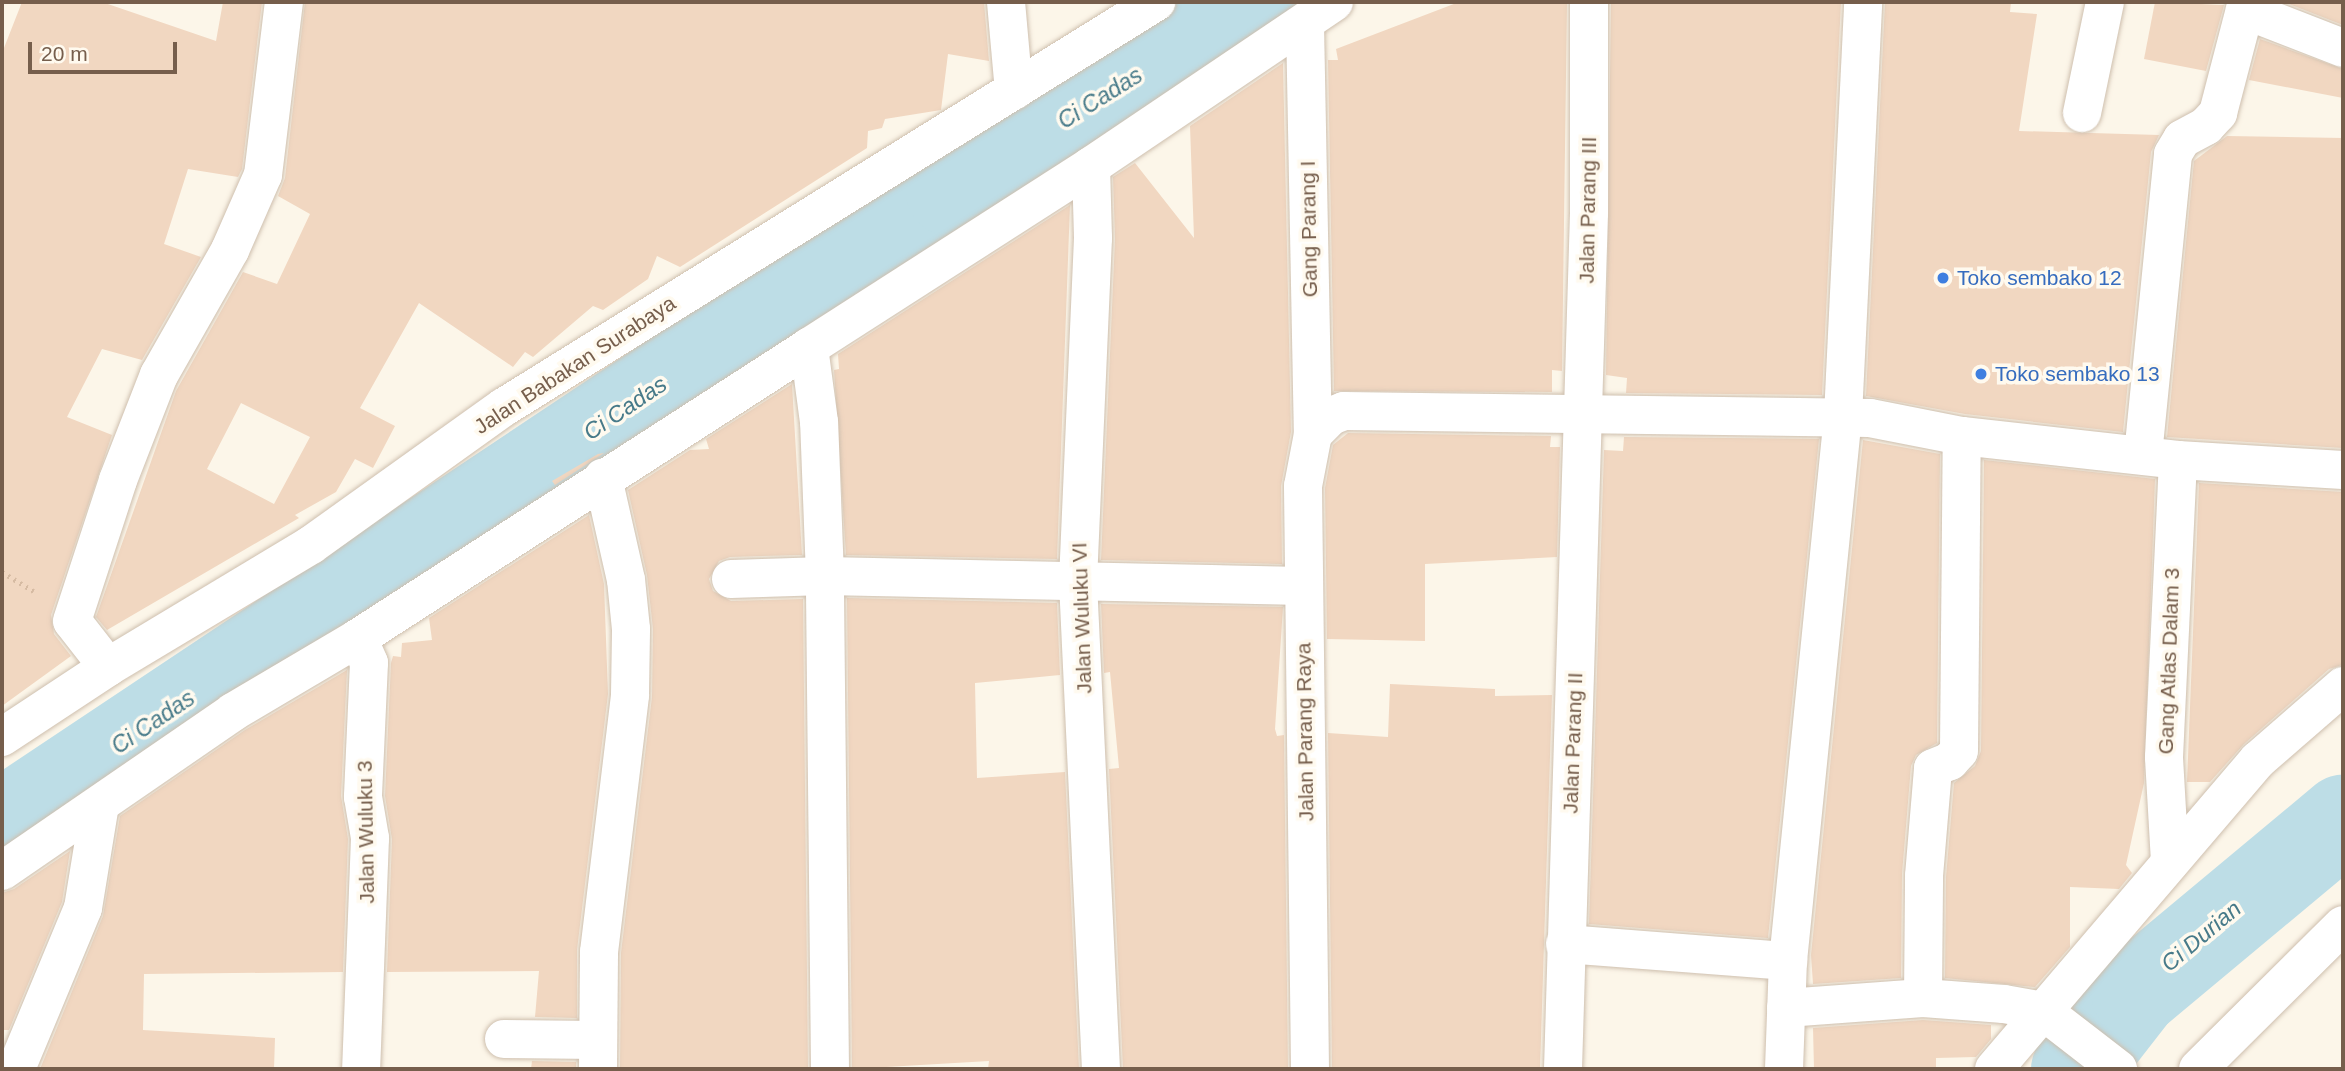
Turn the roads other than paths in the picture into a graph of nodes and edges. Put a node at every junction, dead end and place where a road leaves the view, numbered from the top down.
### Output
1 (284, 2) edge
2 (1006, 2) edge
3 (1156, 2) edge
4 (1590, 2) edge
5 (1863, 2) edge
6 (2105, 2) edge
7 (2246, 6) edge
8 (1319, 13) edge
9 (2343, 48) edge
10 (1014, 91) junction
11 (2082, 113) dead end
12 (1091, 166) junction
13 (809, 346) junction
14 (1843, 416) junction
15 (1582, 418) junction
16 (1313, 434) junction
17 (1962, 436) junction
18 (2160, 457) junction
19 (2343, 470) edge
20 (604, 478) junction
21 (825, 576) junction
22 (731, 579) dead end
23 (1078, 582) junction
24 (1303, 586) junction
25 (358, 638) junction
26 (108, 667) junction
27 (2343, 686) edge
28 (2, 737) edge
29 (100, 804) junction
30 (2170, 862) junction
31 (2, 871) edge
32 (2343, 925) edge
33 (1565, 944) junction
34 (1788, 961) junction
35 (1923, 998) junction
36 (1786, 1008) junction
37 (2055, 1020) junction
38 (504, 1039) dead end
39 (598, 1054) edge
40 (16, 1069) edge
41 (361, 1069) edge
42 (830, 1069) edge
43 (1101, 1069) edge
44 (1310, 1069) edge
45 (1563, 1069) edge
46 (1784, 1069) edge
47 (1993, 1069) edge
48 (2118, 1069) edge
49 (2198, 1069) edge

1 - 26 street
2 - 10 street
3 - 10 street, Jalan Babakan Surabaya
4 - 15 street, Jalan Parang III
5 - 14 street
6 - 11 street
7 - 9 street
7 - 18 street, Gang Atlas Dalam 3
8 - 12 street
8 - 16 street, Gang Parang I
10 - 26 street, Jalan Babakan Surabaya
12 - 13 street
12 - 23 street, Jalan Wuluku VI
13 - 20 street
13 - 21 street
14 - 15 street
14 - 17 street
14 - 34 street
15 - 16 street
15 - 33 street, Jalan Parang II
16 - 24 street, Jalan Parang Raya
17 - 18 street
17 - 35 street
18 - 19 street
18 - 30 street, Gang Atlas Dalam 3
20 - 25 street
20 - 39 street
21 - 22 street
21 - 23 street
21 - 42 street
23 - 24 street
23 - 43 street, Jalan Wuluku VI
24 - 44 street, Jalan Parang Raya
25 - 29 street
25 - 41 street, Jalan Wuluku 3
26 - 28 street, Jalan Babakan Surabaya
27 - 30 street
29 - 31 street
29 - 40 street
30 - 37 street
32 - 49 street
33 - 34 street
33 - 45 street, Jalan Parang II
34 - 36 street
35 - 36 street
35 - 37 street
36 - 46 street
37 - 47 street
37 - 48 street
38 - 39 street

